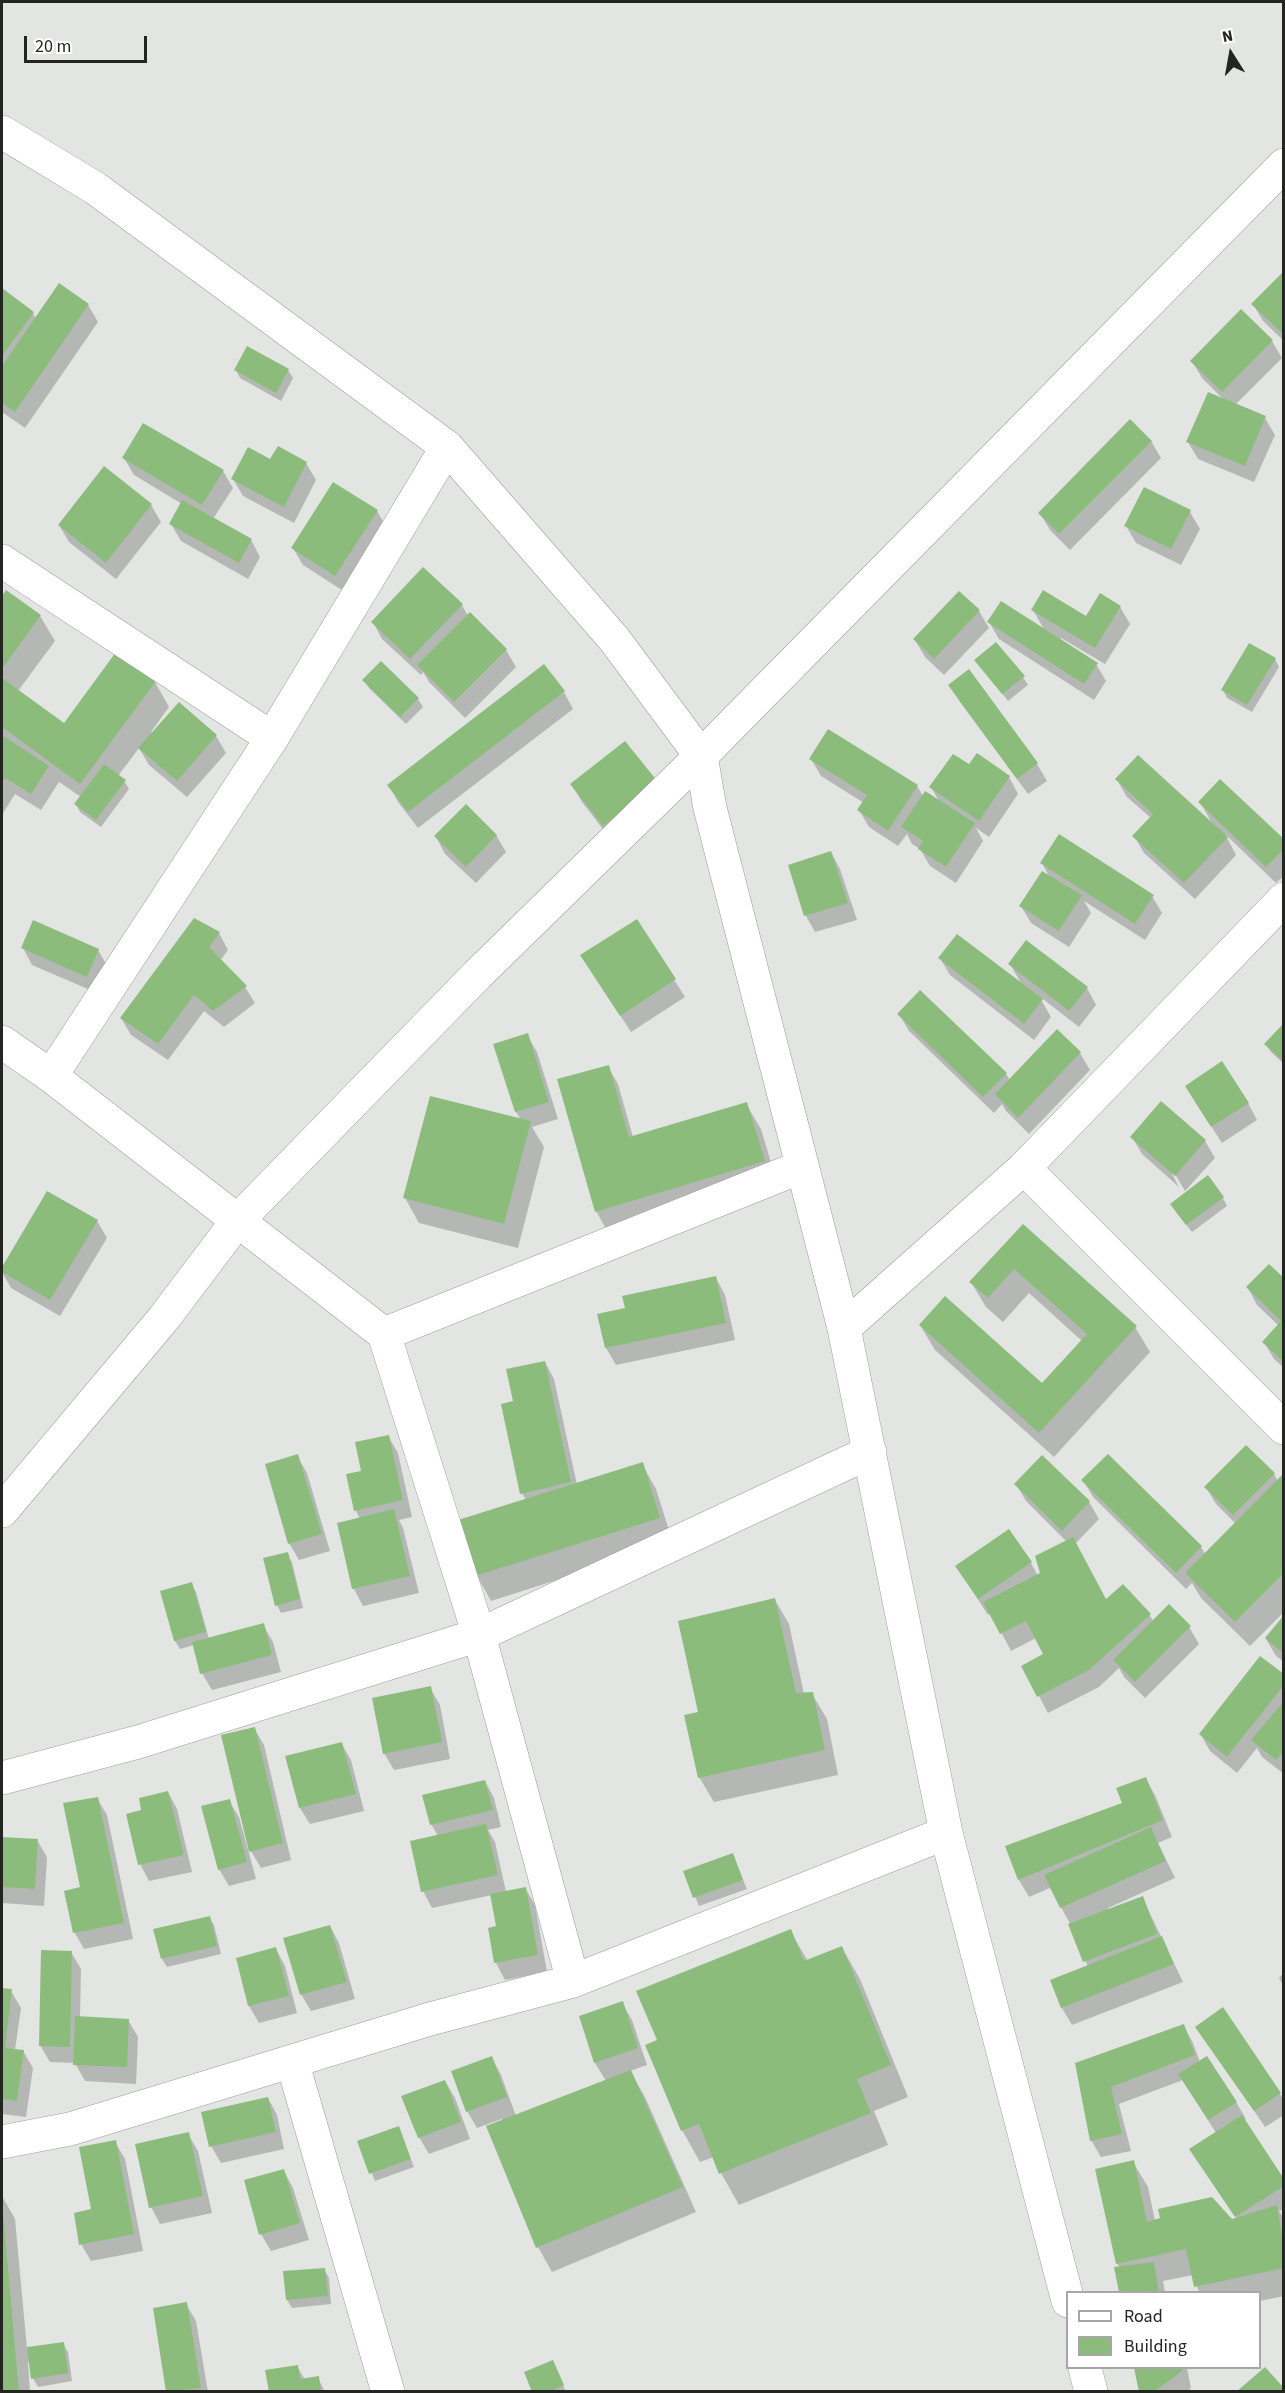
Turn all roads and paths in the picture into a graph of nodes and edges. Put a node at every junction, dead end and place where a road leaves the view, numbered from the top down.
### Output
1 (2, 132) edge
2 (1283, 167) edge
3 (447, 447) junction
4 (2, 561) edge
5 (272, 738) junction
6 (701, 756) junction
7 (1284, 899) edge
8 (2, 1042) edge
9 (51, 1076) junction
10 (801, 1167) junction
11 (1024, 1168) junction
12 (238, 1220) junction
13 (844, 1328) junction
14 (384, 1334) junction
15 (1282, 1423) edge
16 (870, 1452) junction
17 (2, 1511) edge
18 (479, 1635) junction
19 (2, 1778) edge
20 (946, 1833) junction
21 (573, 1981) junction
22 (292, 2061) junction
23 (2, 2142) edge
24 (1066, 2293) edge
25 (1086, 2369) edge
26 (388, 2391) edge
27 (1091, 2391) edge

1 - 3 street
2 - 6 street
3 - 5 street
3 - 6 street
4 - 5 street
5 - 9 street
6 - 10 street
6 - 12 street
7 - 11 street
8 - 9 street
9 - 12 street
10 - 13 street
10 - 14 street
11 - 13 street
11 - 15 street
12 - 14 street
12 - 17 street
13 - 16 street
14 - 18 street
16 - 18 street
16 - 20 street
18 - 19 street
18 - 21 street
20 - 21 street
20 - 24 street
21 - 22 street
22 - 23 street
22 - 26 street
25 - 27 street

